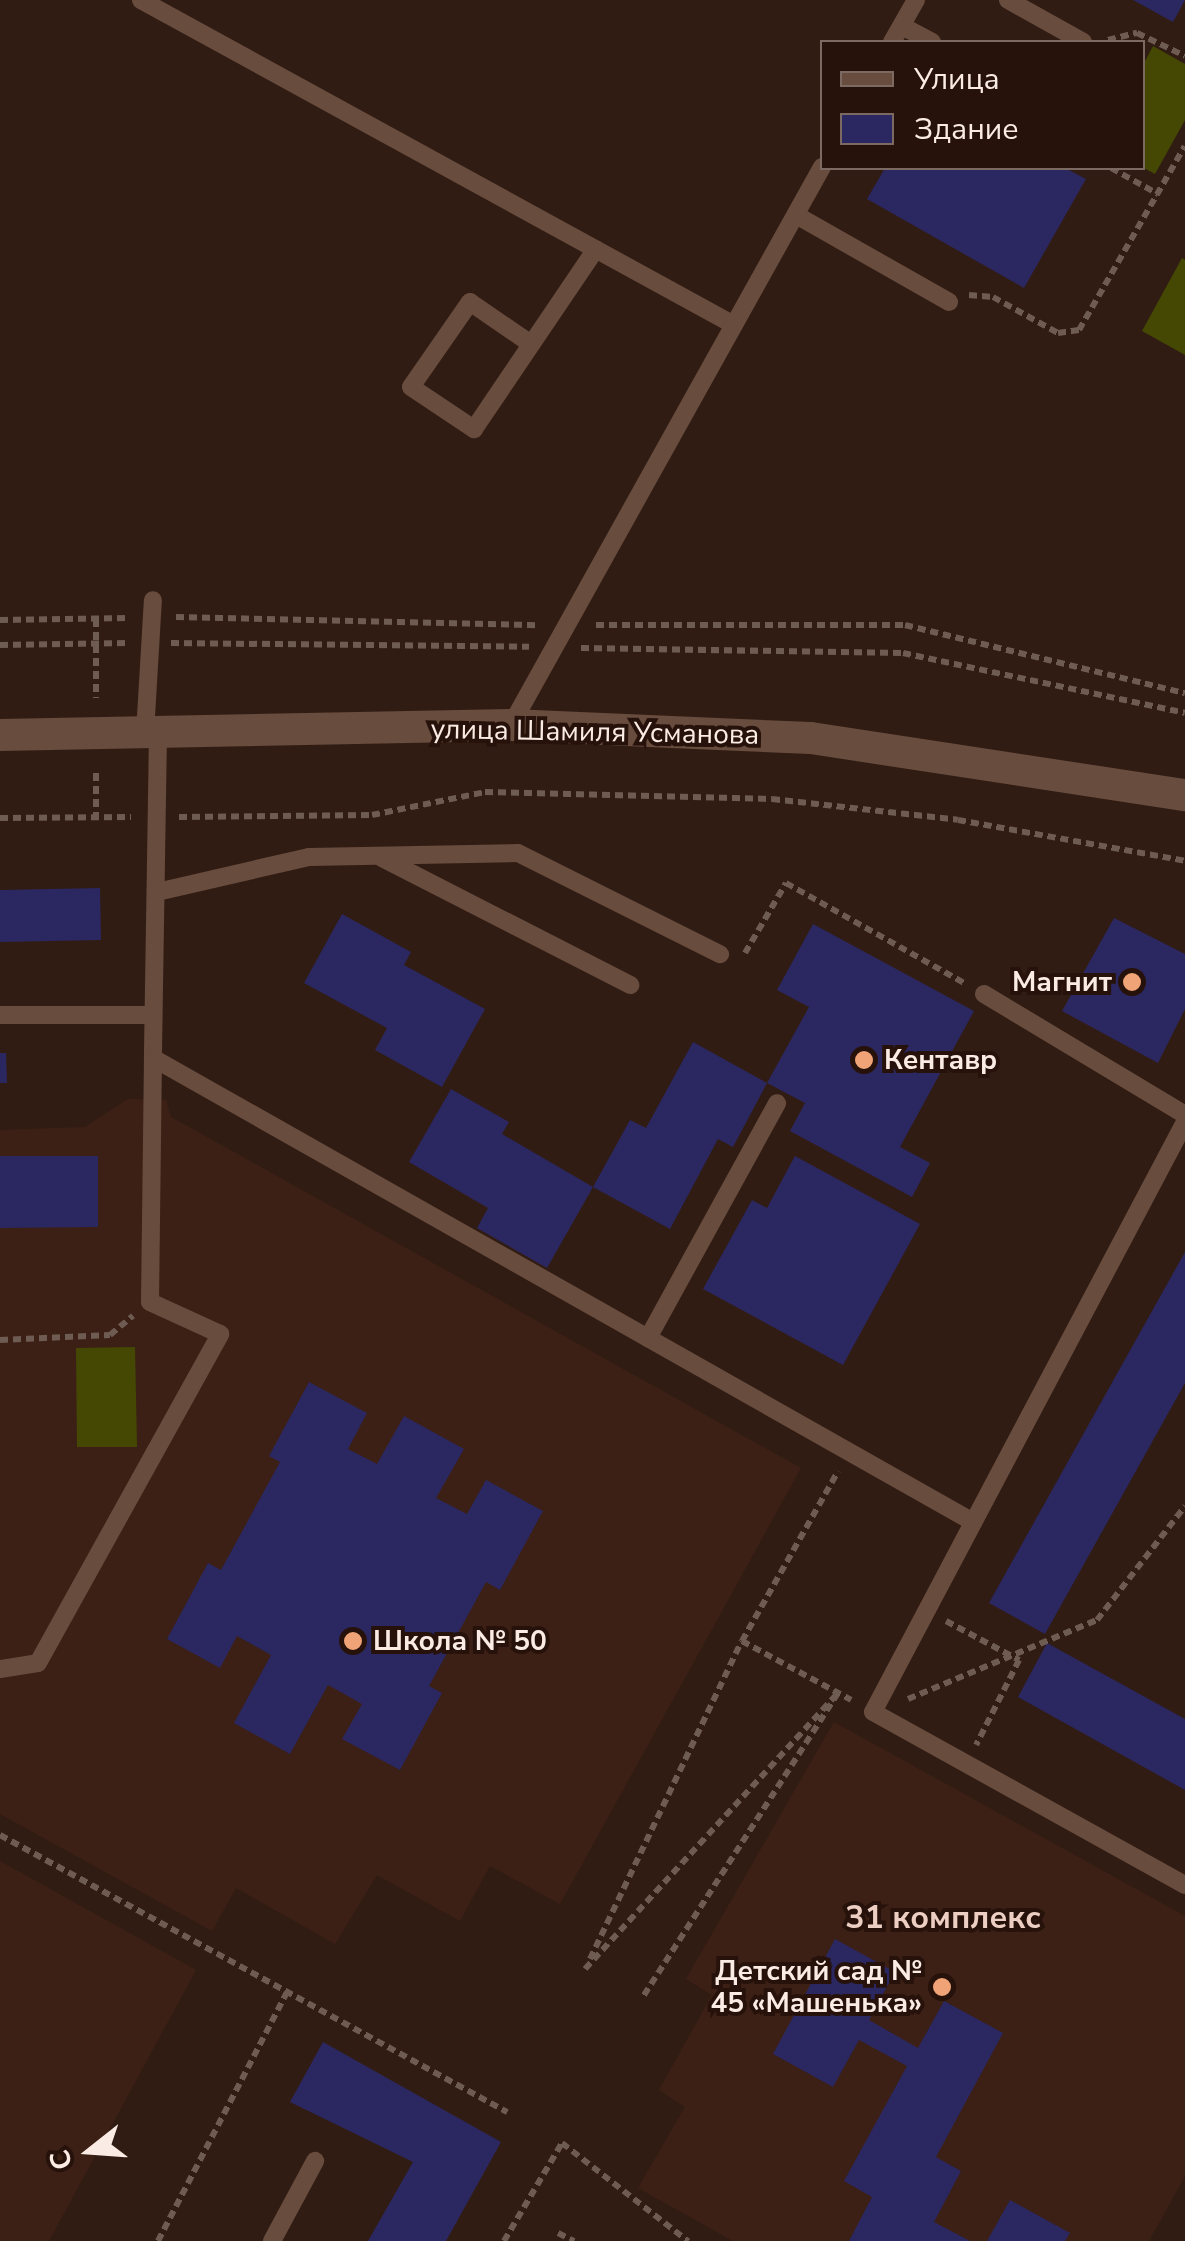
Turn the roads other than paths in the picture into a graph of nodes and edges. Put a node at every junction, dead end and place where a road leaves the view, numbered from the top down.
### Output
1 (141, 0) edge
2 (916, 0) edge
3 (1008, 0) edge
4 (897, 34) edge
5 (923, 40) edge
6 (1080, 40) edge
7 (821, 170) edge
8 (796, 216) junction
9 (596, 248) junction
10 (949, 302) road end
11 (734, 325) junction
12 (531, 344) junction
13 (152, 600) dead end
14 (511, 725) junction
15 (151, 733) junction
16 (0, 736) edge
17 (1185, 795) edge
18 (378, 856) junction
19 (158, 892) junction
20 (720, 954) road end
21 (630, 985) dead end
22 (984, 994) road end
23 (0, 1015) edge
24 (152, 1015) junction
25 (153, 1058) junction
26 (777, 1103) dead end
27 (1185, 1118) edge
28 (648, 1338) junction
29 (973, 1522) junction
30 (0, 1670) edge
31 (1185, 1885) edge
32 (314, 2161) dead end
33 (272, 2241) edge

1 - 9 lane
2 - 4 lane
3 - 6 lane
4 - 5 lane
7 - 8 lane
8 - 10 lane
8 - 11 lane
9 - 11 lane
9 - 12 lane
11 - 14 lane
12 - 12 lane
13 - 15 lane
14 - 15 street, улица Шамиля Усманова
14 - 17 street, улица Шамиля Усманова
15 - 16 street, улица Шамиля Усманова
15 - 19 lane
18 - 19 lane
18 - 20 lane
18 - 21 lane
19 - 24 lane
22 - 27 lane
23 - 24 lane
24 - 25 lane
25 - 28 lane
25 - 30 lane
26 - 28 lane
27 - 29 lane
28 - 29 lane
29 - 31 lane
32 - 33 lane

